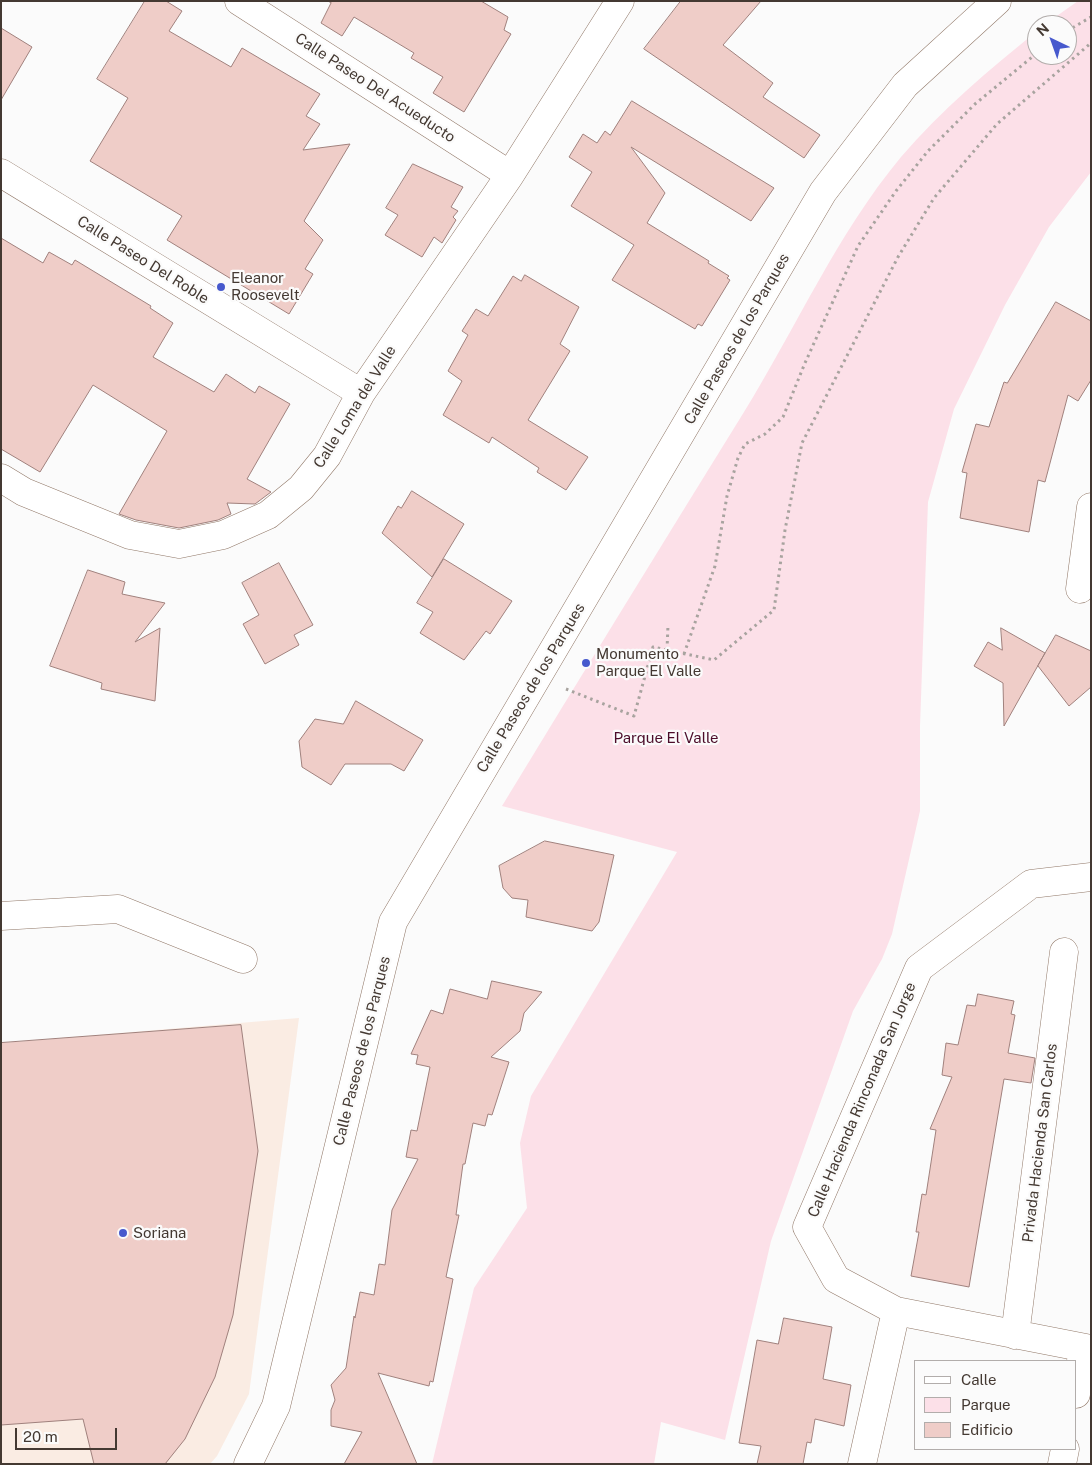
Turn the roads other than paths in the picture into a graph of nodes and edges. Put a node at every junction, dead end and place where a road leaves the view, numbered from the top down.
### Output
1 (240, 1) edge
2 (620, 1) edge
3 (996, 1) edge
4 (1, 173) edge
5 (510, 175) junction
6 (361, 393) junction
7 (1, 478) edge
8 (1091, 507) edge
9 (1080, 588) dead end
10 (1091, 877) edge
11 (1, 916) edge
12 (1064, 952) dead end
13 (243, 959) dead end
14 (896, 1311) junction
15 (1016, 1335) junction
16 (1087, 1349) edge
17 (1077, 1390) edge
18 (1065, 1450) edge
19 (248, 1464) edge
20 (862, 1464) edge
21 (1062, 1464) edge

1 - 5 street, Calle Paseo Del Acueducto
2 - 5 street, Calle Loma del Valle
3 - 19 street, Calle Paseos de los Parques
4 - 6 street, Calle Paseo Del Roble
5 - 6 street, Calle Loma del Valle
6 - 7 street, Calle Loma del Valle
8 - 9 street
10 - 14 street, Calle Hacienda Rinconada San Jorge
11 - 13 street
12 - 15 street, Privada Hacienda San Carlos
14 - 15 street, Calle Hacienda Rinconada San Jorge
14 - 20 street
15 - 16 street, Calle Hacienda Rinconada San Jorge
16 - 17 street
18 - 21 street

